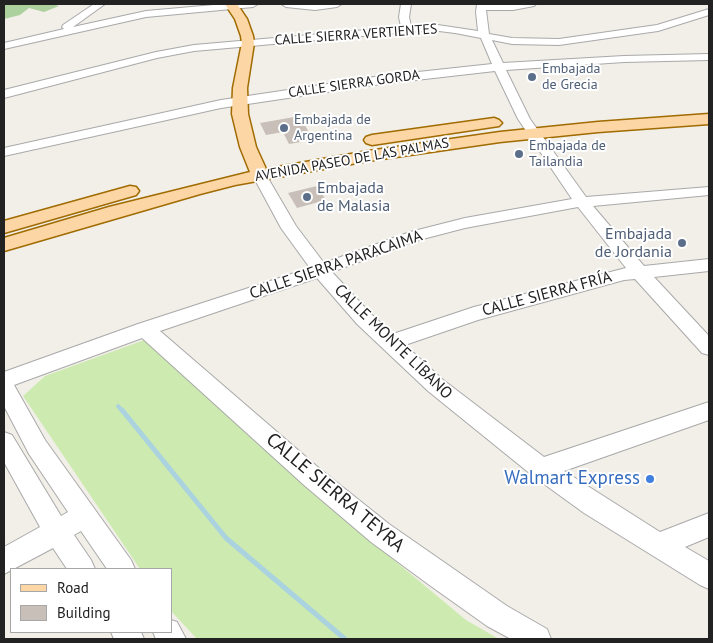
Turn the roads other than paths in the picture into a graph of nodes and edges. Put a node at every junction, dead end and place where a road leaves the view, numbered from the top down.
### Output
1 (100, 4) edge
2 (254, 4) edge
3 (293, 4) edge
4 (337, 4) edge
5 (406, 4) edge
6 (531, 4) edge
7 (232, 5) edge
8 (482, 5) edge
9 (709, 12) edge
10 (406, 29) junction
11 (59, 33) junction
12 (485, 36) junction
13 (248, 43) junction
14 (4, 46) edge
15 (709, 57) edge
16 (498, 67) junction
17 (4, 94) edge
18 (240, 101) junction
19 (709, 108) edge
20 (709, 119) edge
21 (529, 126) junction
22 (4, 152) edge
23 (258, 169) junction
24 (709, 191) edge
25 (582, 202) junction
26 (4, 227) edge
27 (4, 246) edge
28 (709, 265) edge
29 (321, 271) junction
30 (639, 272) junction
31 (145, 329) junction
32 (389, 343) junction
33 (709, 348) edge
34 (4, 380) edge
35 (4, 387) edge
36 (709, 411) edge
37 (4, 442) edge
38 (542, 469) junction
39 (86, 516) junction
40 (709, 525) edge
41 (56, 532) junction
42 (658, 545) junction
43 (4, 561) edge
44 (81, 568) edge
45 (121, 568) edge
46 (709, 576) edge
47 (537, 639) edge

1 - 11 street
2 - 7 street
3 - 4 street
5 - 10 street
6 - 8 street
7 - 11 street
7 - 13 main road, CALLE MONTE LÍBANO
8 - 12 street
9 - 12 street, CALLE SIERRA VERTIENTES
10 - 12 street, CALLE SIERRA VERTIENTES
10 - 13 street, CALLE SIERRA VERTIENTES
11 - 14 street
12 - 16 street
13 - 17 street, CALLE SIERRA VERTIENTES
13 - 18 main road, CALLE MONTE LÍBANO
15 - 16 street, CALLE SIERRA GORDA
16 - 18 street, CALLE SIERRA GORDA
16 - 21 street
18 - 22 street, CALLE SIERRA GORDA
18 - 23 main road, CALLE MONTE LÍBANO
19 - 21 main road, AVENIDA PASEO DE LAS PALMAS
20 - 21 main road, AVENIDA PASEO DE LAS PALMAS
21 - 23 main road, AVENIDA PASEO DE LAS PALMAS
21 - 25 street
23 - 26 main road, AVENIDA PASEO DE LAS PALMAS
23 - 27 main road, AVENIDA PASEO DE LAS PALMAS
23 - 29 street, CALLE MONTE LÍBANO
24 - 25 street, CALLE SIERRA PARACAIMA
25 - 29 street, CALLE SIERRA PARACAIMA
25 - 30 street
28 - 30 street, CALLE SIERRA FRÍA
29 - 31 street, CALLE SIERRA PARACAIMA
29 - 32 street, CALLE MONTE LÍBANO
30 - 32 street, CALLE SIERRA FRÍA
30 - 33 street
31 - 34 street, CALLE SIERRA PARACAIMA
31 - 47 street, CALLE SIERRA TEYRA
32 - 38 street, CALLE MONTE LÍBANO
35 - 39 street
36 - 38 street
37 - 41 street
38 - 42 street, CALLE MONTE LÍBANO
39 - 41 street
39 - 45 street
40 - 42 street
41 - 43 street
41 - 44 street
42 - 46 street, CALLE MONTE LÍBANO

